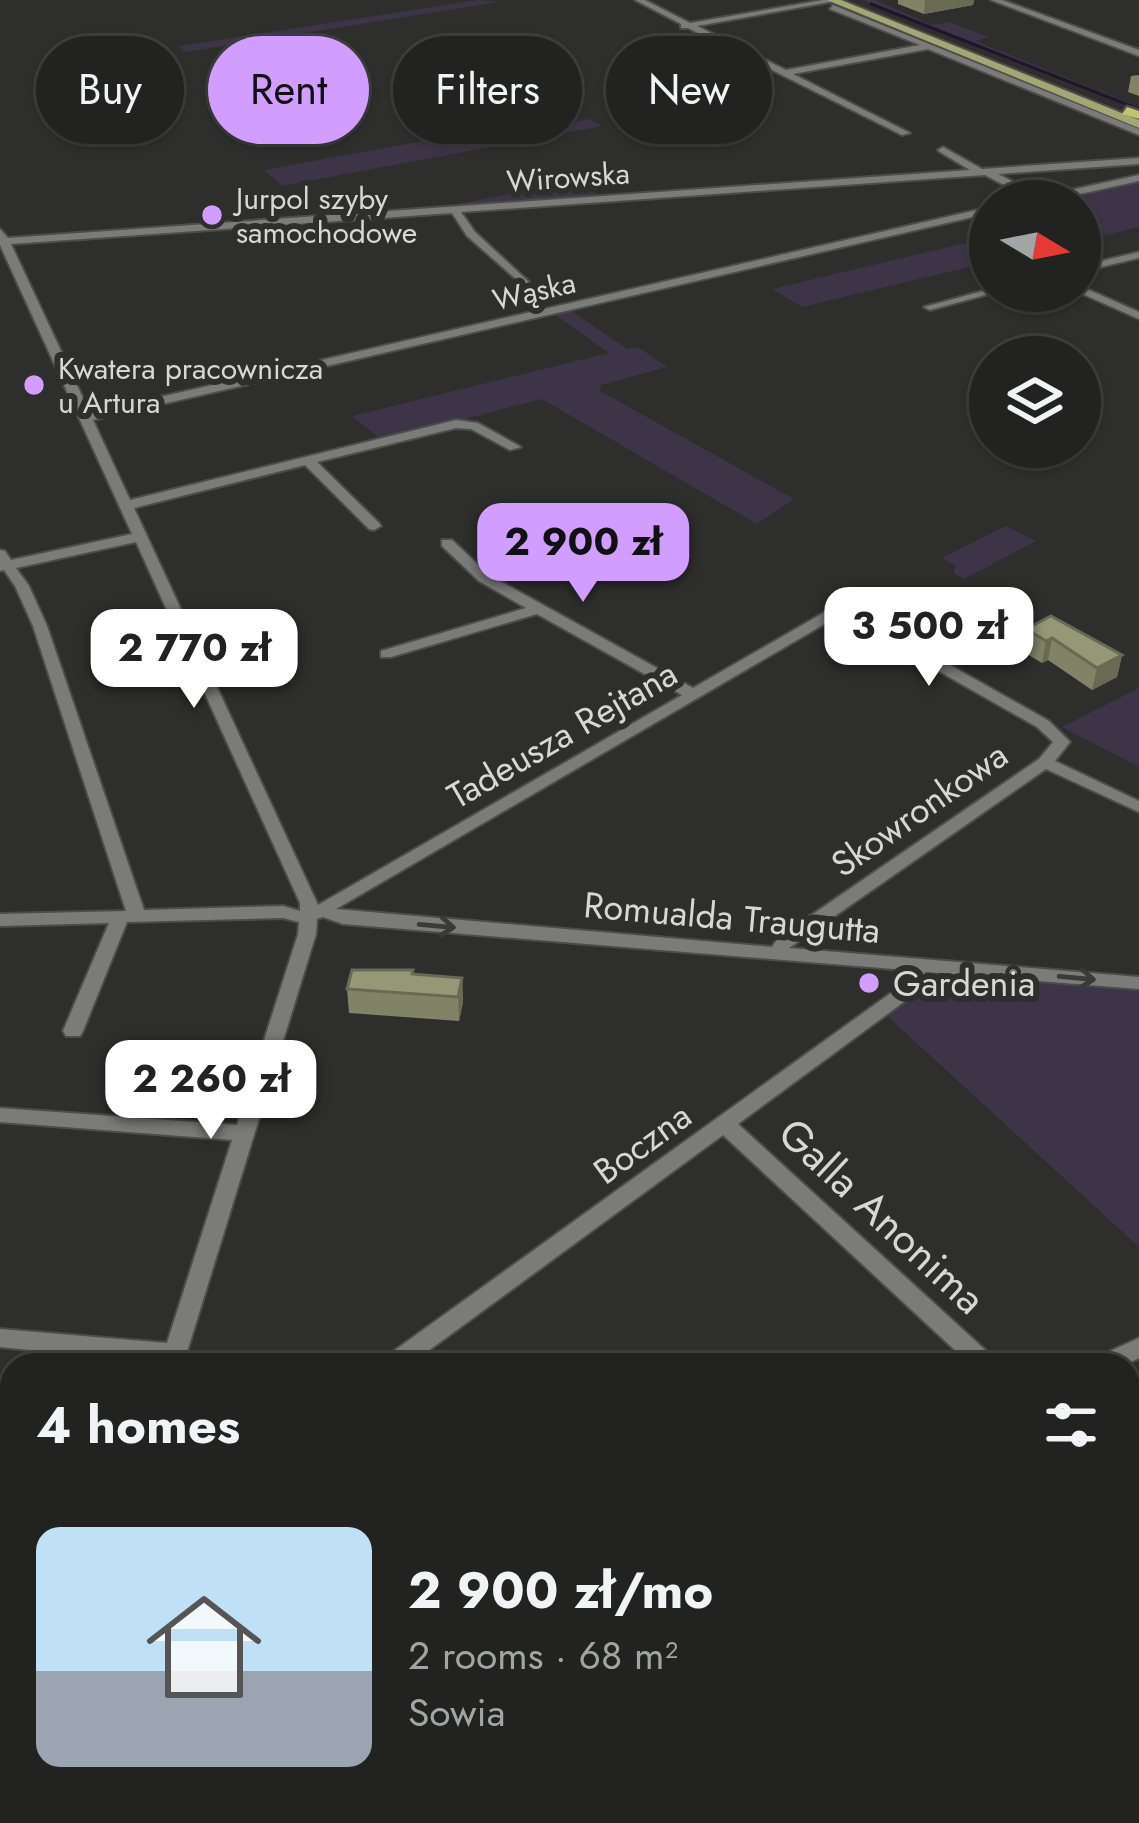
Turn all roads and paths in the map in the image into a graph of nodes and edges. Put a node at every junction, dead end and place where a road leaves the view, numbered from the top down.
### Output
1 (639, 0) edge
2 (851, 0) edge
3 (995, 0) edge
4 (806, 2) edge
5 (834, 2) edge
6 (684, 26) junction
7 (929, 46) junction
8 (1139, 53) edge
9 (784, 73) junction
10 (1137, 120) edge
11 (905, 133) dead end
12 (943, 151) dead end
13 (1139, 161) edge
14 (984, 172) junction
15 (1139, 178) edge
16 (1000, 180) edge
17 (1101, 186) edge
18 (454, 209) junction
19 (969, 215) edge
20 (2, 239) edge
21 (1139, 255) edge
22 (1101, 264) edge
23 (526, 284) dead end
24 (969, 297) edge
25 (1101, 299) edge
26 (930, 307) dead end
27 (1139, 316) edge
28 (88, 417) junction
29 (515, 447) dead end
30 (308, 461) junction
31 (128, 505) junction
32 (374, 526) dead end
33 (142, 536) junction
34 (447, 543) dead end
35 (3, 562) edge
36 (845, 607) joint
37 (537, 609) junction
38 (386, 654) dead end
39 (694, 695) junction
40 (1045, 762) junction
41 (1139, 807) edge
42 (314, 915) junction
43 (128, 917) junction
44 (0, 920) edge
45 (777, 954) junction
46 (916, 964) junction
47 (1139, 983) edge
48 (73, 1031) dead end
49 (0, 1115) edge
50 (725, 1124) junction
51 (243, 1132) junction
52 (0, 1338) edge
53 (124, 1353) edge
54 (175, 1353) edge
55 (409, 1353) edge
56 (973, 1353) edge

1 - 6 street
2 - 10 main road
3 - 8 street
4 - 5 street
4 - 6 street
5 - 7 street
5 - 10 main road
6 - 9 street
7 - 9 street
7 - 10 street
9 - 11 street
12 - 14 street
13 - 14 street, Wirowska
14 - 16 street
14 - 18 street, Wirowska
15 - 17 street
18 - 20 street, Wirowska
18 - 23 street
19 - 28 street, Wąska
20 - 28 street
21 - 22 street
24 - 26 street
25 - 27 street
28 - 31 street
29 - 30 street
30 - 31 street
30 - 32 street
31 - 33 street
33 - 35 street
33 - 42 street
34 - 37 street
35 - 43 street
36 - 39 street, Tadeusza Rejtana
36 - 40 street, Skowronkowa
37 - 38 street
37 - 39 street
39 - 42 street, Tadeusza Rejtana
40 - 41 street
40 - 45 street, Skowronkowa
42 - 43 street, Romualda Traugutta
42 -> 45 street, Romualda Traugutta
42 - 51 street
43 - 44 street, Romualda Traugutta
43 - 48 street
45 - 46 street, Romualda Traugutta
46 -> 47 street, Romualda Traugutta
46 - 50 street, Boczna
49 - 51 street
50 - 55 street, Boczna
50 - 56 street, Galla Anonima
51 - 54 street
52 - 53 street

